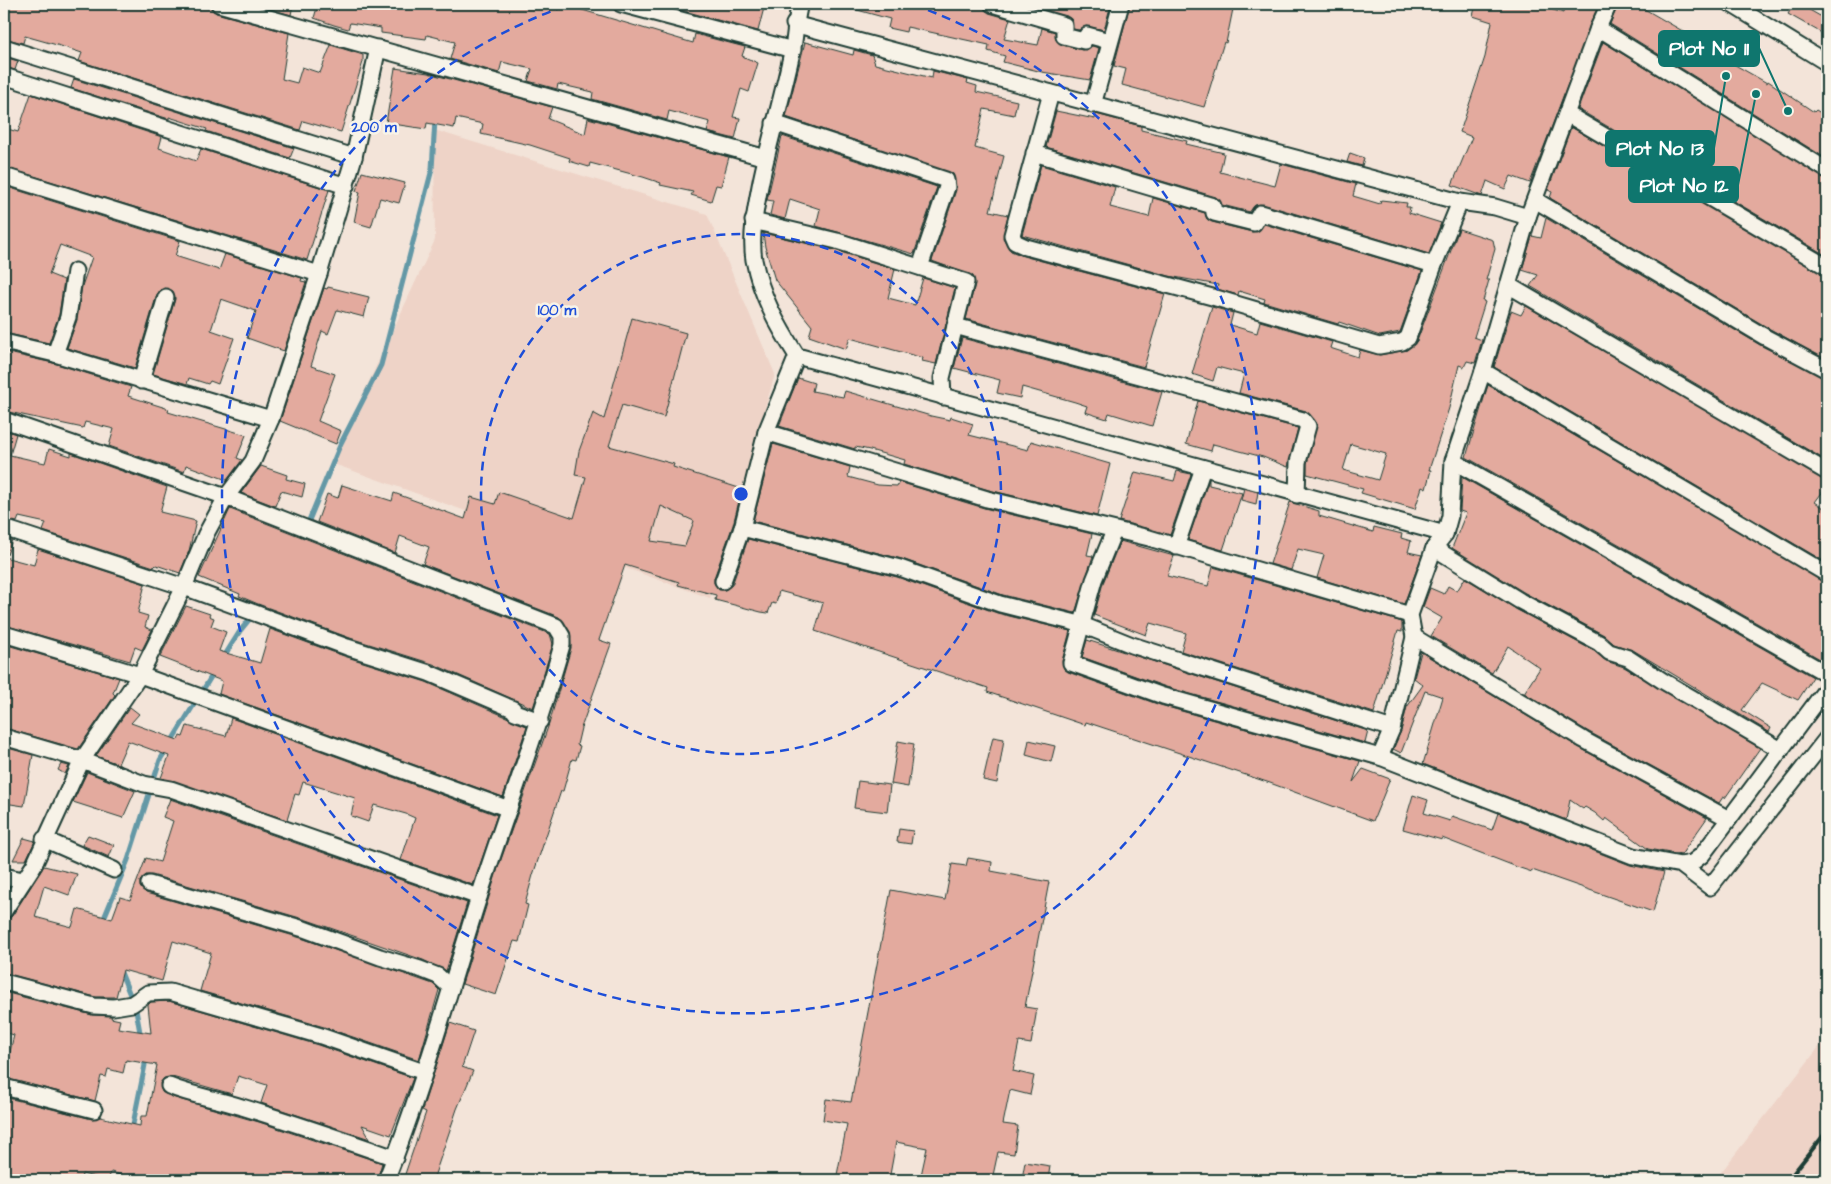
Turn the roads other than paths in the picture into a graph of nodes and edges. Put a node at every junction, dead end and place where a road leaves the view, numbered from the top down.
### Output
1 (219, 4) edge
2 (621, 4) edge
3 (800, 4) edge
4 (992, 4) edge
5 (1121, 4) edge
6 (1609, 4) edge
7 (1731, 4) edge
8 (794, 24) junction
9 (1598, 28) junction
10 (1108, 42) junction
11 (4, 47) edge
12 (378, 48) junction
13 (793, 50) junction
14 (1827, 63) edge
15 (4, 76) edge
16 (1051, 93) junction
17 (1093, 105) junction
18 (1567, 114) junction
19 (774, 123) junction
20 (1034, 153) junction
21 (354, 157) junction
22 (766, 158) junction
23 (1827, 170) edge
24 (4, 176) edge
25 (346, 186) junction
26 (1535, 200) junction
27 (1460, 202) junction
28 (1528, 217) junction
29 (753, 220) junction
30 (1434, 265) junction
31 (1827, 267) edge
32 (920, 268) junction
33 (75, 271) dead end
34 (319, 274) junction
35 (1508, 285) junction
36 (166, 297) dead end
37 (955, 326) junction
38 (4, 342) edge
39 (55, 354) junction
40 (797, 356) junction
41 (1827, 370) edge
42 (1483, 371) junction
43 (141, 381) junction
44 (943, 397) junction
45 (271, 419) junction
46 (4, 420) edge
47 (766, 432) junction
48 (1454, 461) junction
49 (1203, 468) junction
50 (1827, 472) edge
51 (1297, 495) junction
52 (226, 497) junction
53 (4, 528) edge
54 (742, 528) junction
55 (1114, 530) junction
56 (1445, 534) junction
57 (1176, 548) junction
58 (1434, 548) junction
59 (1827, 574) edge
60 (723, 581) dead end
61 (184, 587) junction
62 (1410, 615) junction
63 (1080, 624) junction
64 (4, 634) edge
65 (1414, 637) junction
66 (1827, 674) edge
67 (140, 675) junction
68 (1827, 688) edge
69 (540, 721) junction
70 (1392, 729) junction
71 (4, 737) edge
72 (1827, 738) edge
73 (1781, 750) junction
74 (1380, 757) junction
75 (82, 760) junction
76 (509, 809) junction
77 (1729, 819) junction
78 (44, 839) junction
79 (1681, 865) junction
80 (114, 870) dead end
81 (4, 876) edge
82 (23, 880) junction
83 (149, 884) dead end
84 (479, 897) junction
85 (4, 911) edge
86 (4, 982) edge
87 (451, 988) junction
88 (424, 1072) junction
89 (169, 1086) dead end
90 (4, 1087) edge
91 (94, 1110) dead end
92 (395, 1158) junction
93 (386, 1180) edge

1 - 12 street
2 - 13 street
3 - 8 street
4 - 10 street
5 - 10 street
6 - 9 street
7 - 14 street
8 - 13 street
8 - 16 street
9 - 18 street
9 - 23 street
10 - 17 street
11 - 21 street
12 - 21 street
12 - 22 street
13 - 19 street
15 - 25 street
16 - 17 street
16 - 20 street
17 - 27 street
18 - 26 street
18 - 31 street
19 - 22 street
19 - 32 street
20 - 30 street
20 - 30 street
21 - 25 street
22 - 29 street
24 - 34 street
25 - 34 street
26 - 28 street
26 - 41 street
27 - 28 street
27 - 30 street
28 - 35 street
29 - 32 street
29 - 40 street
32 - 37 street
33 - 39 street
34 - 45 street
35 - 42 street
35 - 50 street
36 - 43 street
37 - 44 street
37 - 51 street
38 - 39 street
39 - 43 street
40 - 44 street
40 - 47 street
42 - 48 street
42 - 59 street
43 - 45 street
44 - 49 street
45 - 52 street
46 - 52 street
47 - 54 street
47 - 55 street
48 - 56 street
48 - 66 street
49 - 51 street
49 - 57 street
51 - 56 street
52 - 61 street
52 - 69 street
53 - 61 street
54 - 60 street
54 - 63 street
55 - 57 street
55 - 63 street
56 - 58 street
57 - 62 street
58 - 62 street
58 - 73 street
61 - 67 street
61 - 69 street
62 - 65 street
63 - 70 street
63 - 74 street
64 - 67 street
65 - 70 street
65 - 77 street
67 - 75 street
67 - 76 street
68 - 73 street
69 - 76 street
70 - 74 street
71 - 75 street
72 - 79 street
73 - 77 street
74 - 79 street
75 - 78 street
75 - 84 street
76 - 84 street
77 - 79 street
78 - 80 street
78 - 82 street
81 - 82 street
82 - 85 street
83 - 87 street
84 - 87 street
86 - 88 street
87 - 88 street
88 - 92 street
89 - 92 street
90 - 91 street
92 - 93 street

